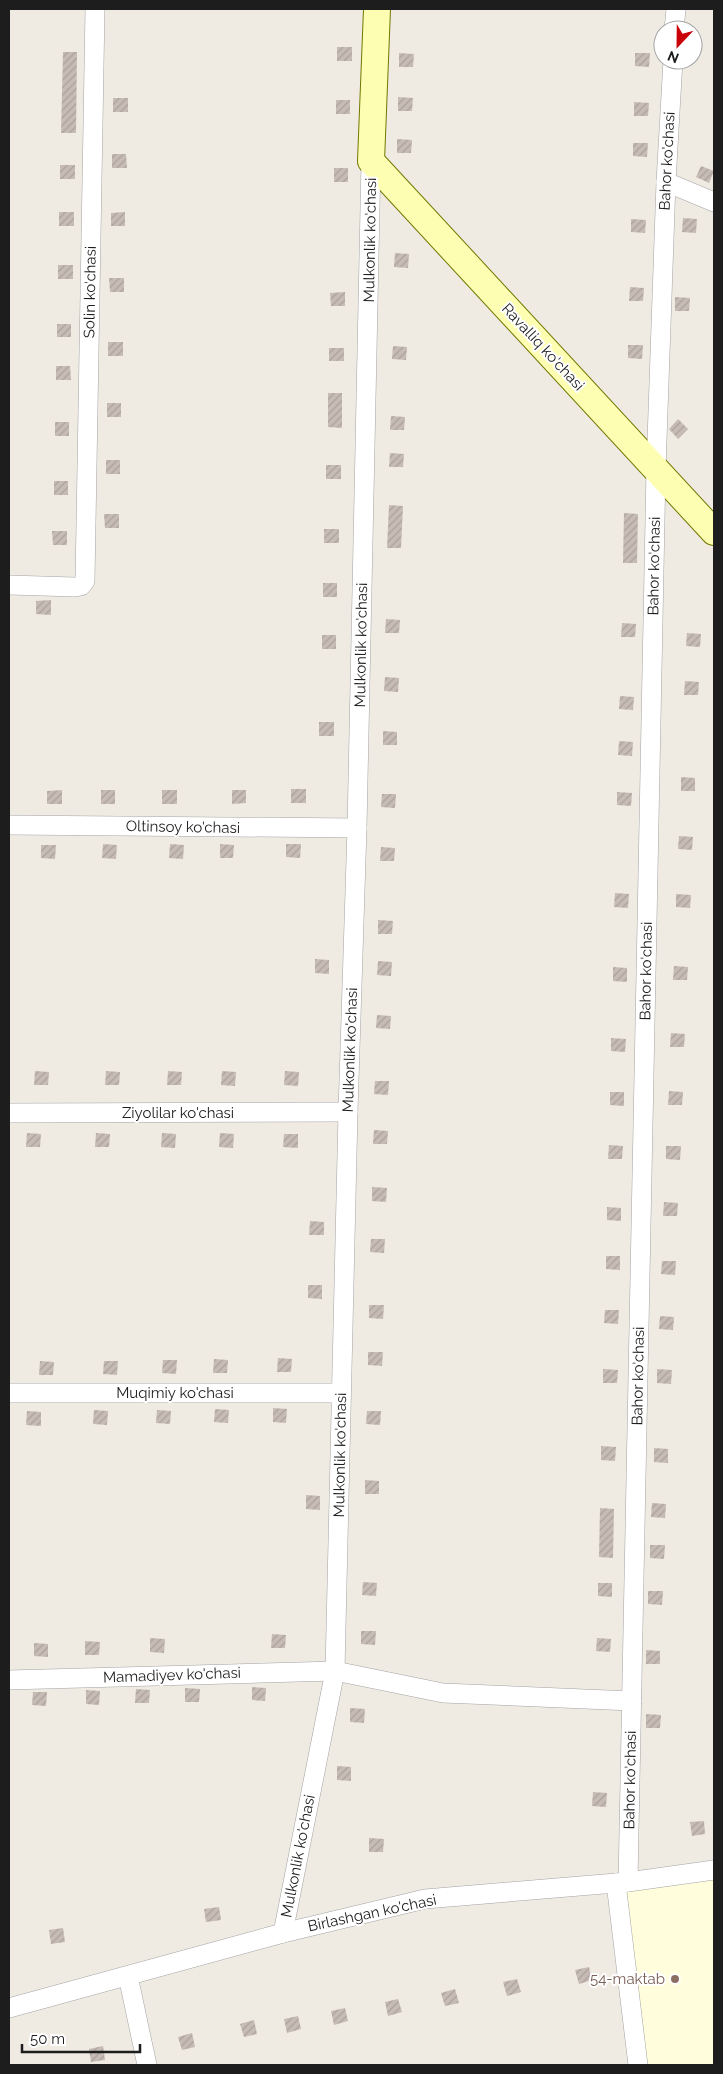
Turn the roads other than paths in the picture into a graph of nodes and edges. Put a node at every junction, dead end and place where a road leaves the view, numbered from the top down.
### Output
1 (94, 9) edge
2 (377, 9) edge
3 (672, 70) edge
4 (371, 161) junction
5 (666, 182) junction
6 (714, 202) edge
7 (656, 469) junction
8 (714, 532) edge
9 (9, 585) edge
10 (9, 825) edge
11 (357, 828) junction
12 (348, 1112) junction
13 (9, 1113) edge
14 (9, 1393) edge
15 (341, 1393) junction
16 (334, 1671) junction
17 (9, 1680) edge
18 (632, 1701) junction
19 (714, 1870) edge
20 (622, 1882) junction
21 (283, 1933) junction
22 (128, 1976) junction
23 (9, 2008) edge
24 (147, 2065) edge
25 (638, 2065) edge

1 - 9 street, Solin ko'chasi
2 - 4 street
3 - 5 street, Bahor ko'chasi
4 - 7 street, Ravalliq ko'chasi
4 - 11 street, Mulkonlik ko'chasi
5 - 6 street
5 - 7 street, Bahor ko'chasi
7 - 8 street, Ravalliq ko'chasi
7 - 18 street, Bahor ko'chasi
10 - 11 street, Oltinsoy ko'chasi
11 - 12 street, Mulkonlik ko'chasi
12 - 13 street, Ziyolilar ko'chasi
12 - 15 street, Mulkonlik ko'chasi
14 - 15 street, Muqimiy ko'chasi
15 - 16 street, Mulkonlik ko'chasi
16 - 17 street, Mamadiyev ko'chasi
16 - 18 street, Mamadiyev ko'chasi
16 - 21 street, Mulkonlik ko'chasi
18 - 20 street, Bahor ko'chasi
19 - 20 street, Birlashgan ko'chasi
20 - 21 street, Birlashgan ko'chasi
20 - 25 street, Bahor ko'chasi
21 - 22 street, Birlashgan ko'chasi
22 - 23 street, Birlashgan ko'chasi
22 - 24 street

